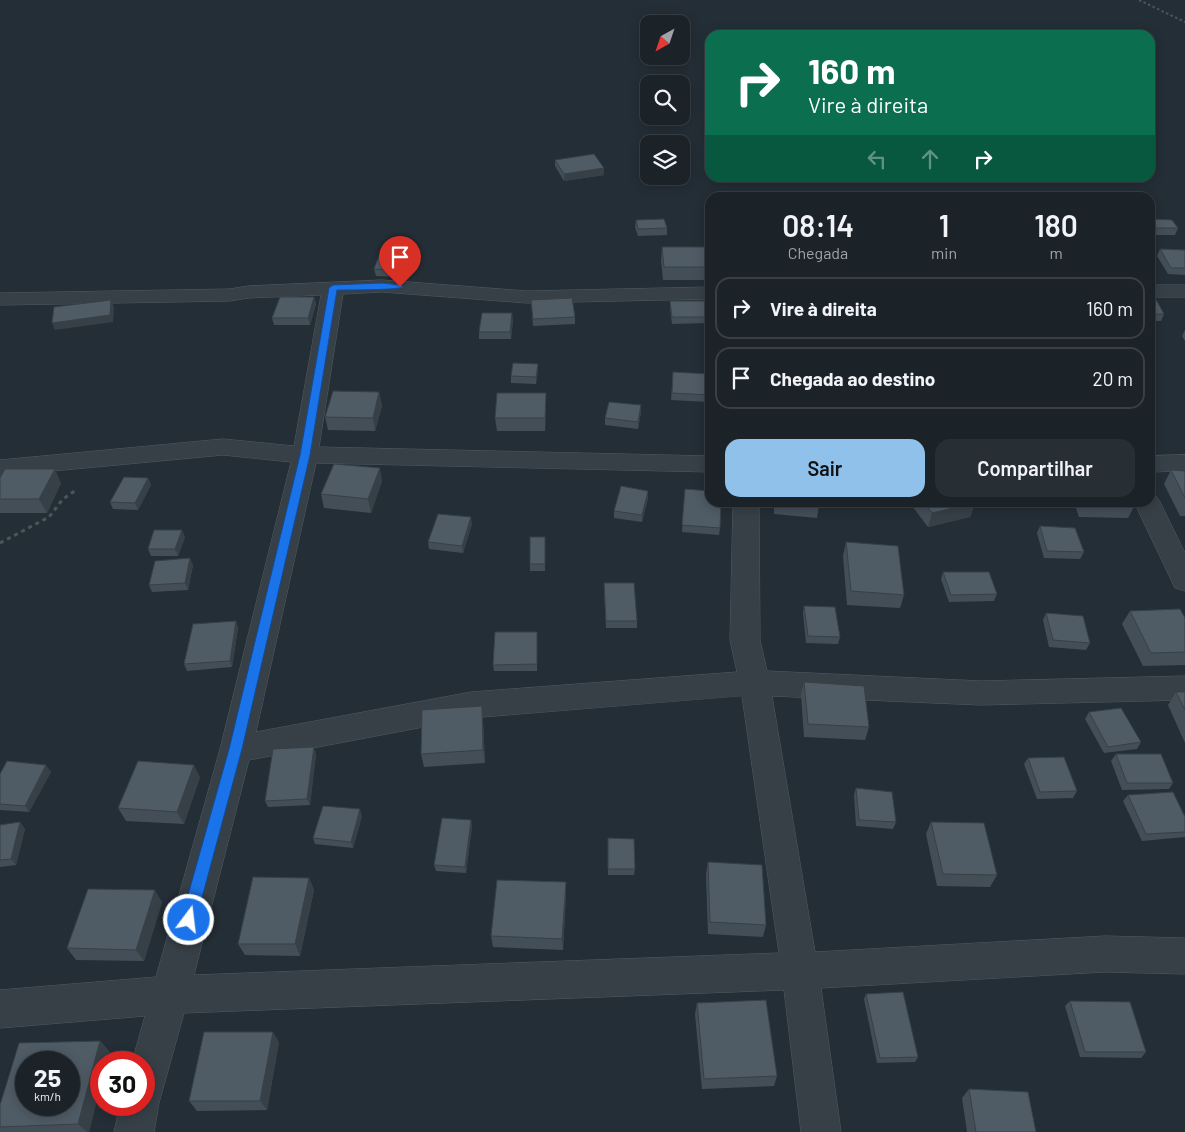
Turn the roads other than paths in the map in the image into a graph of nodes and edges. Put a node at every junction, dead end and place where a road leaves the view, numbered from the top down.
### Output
1 (333, 288) junction
2 (1155, 291) edge
3 (1185, 291) edge
4 (705, 293) edge
5 (0, 299) edge
6 (305, 455) junction
7 (1185, 463) edge
8 (705, 464) edge
9 (1155, 464) edge
10 (0, 468) edge
11 (746, 507) edge
12 (1149, 507) edge
13 (1185, 580) edge
14 (755, 683) junction
15 (1185, 688) edge
16 (236, 749) junction
17 (1185, 956) edge
18 (800, 971) junction
19 (168, 995) junction
20 (0, 1009) edge
21 (154, 1051) edge
22 (138, 1116) edge
23 (134, 1132) edge
24 (821, 1132) edge

1 - 4 street
1 - 5 street
1 - 6 street
2 - 3 street
6 - 8 street
6 - 10 street
6 - 16 street
7 - 9 street
11 - 14 street
12 - 13 street
14 - 15 street
14 - 16 street
14 - 18 street
16 - 19 street
17 - 18 street
18 - 19 street
18 - 24 street
19 - 20 street
19 - 21 street
22 - 23 street

